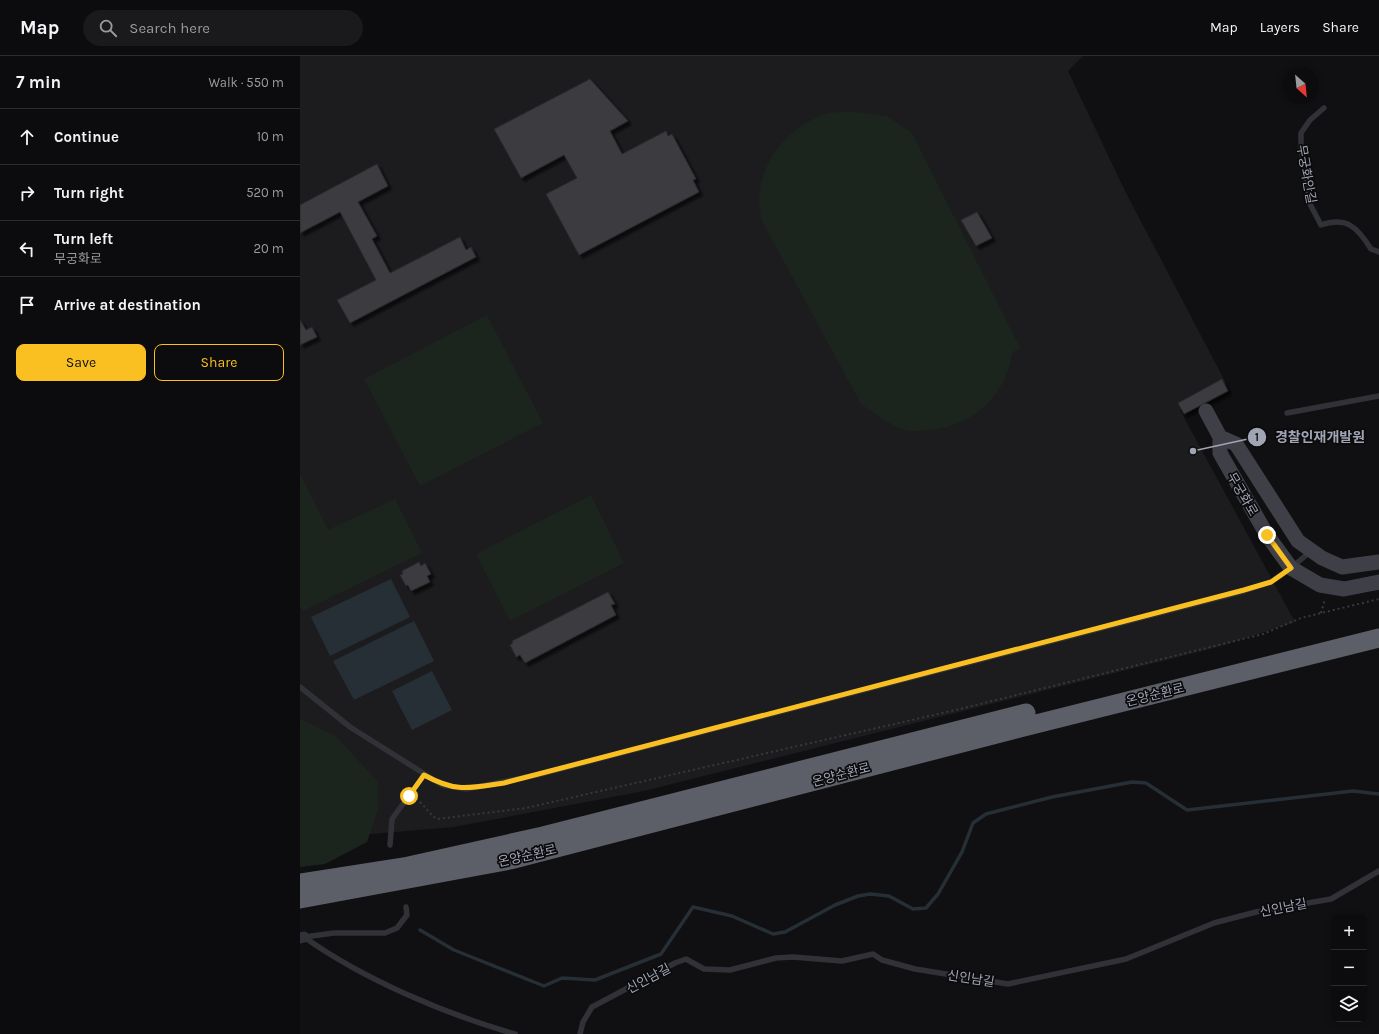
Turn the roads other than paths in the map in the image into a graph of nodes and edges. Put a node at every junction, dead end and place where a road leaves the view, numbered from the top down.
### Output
1 (1324, 108) dead end
2 (1379, 252) edge
3 (1379, 396) edge
4 (1206, 411) dead end
5 (1287, 414) dead end
6 (1220, 437) junction
7 (1311, 551) junction
8 (1379, 562) edge
9 (1291, 568) junction
10 (1379, 582) edge
11 (1379, 625) edge
12 (1379, 638) edge
13 (300, 687) edge
14 (424, 775) junction
15 (390, 845) dead end
16 (1379, 871) edge
17 (300, 883) edge
18 (300, 899) edge
19 (406, 907) dead end
20 (302, 938) edge
21 (515, 1034) edge
22 (580, 1034) edge

1 - 2 lane, 무궁화안길
3 - 5 lane
4 - 6 street, 무궁화로
6 - 7 street, 무궁화로
6 - 9 street, 무궁화로
7 - 8 street, 무궁화로
7 - 9 lane
9 - 10 street, 무궁화로
9 - 14 lane
11 - 17 highway, 온양순환로
12 - 18 highway, 온양순환로
13 - 14 lane
14 - 15 lane
16 - 22 lane, 신인남길
19 - 20 lane
20 - 21 lane

